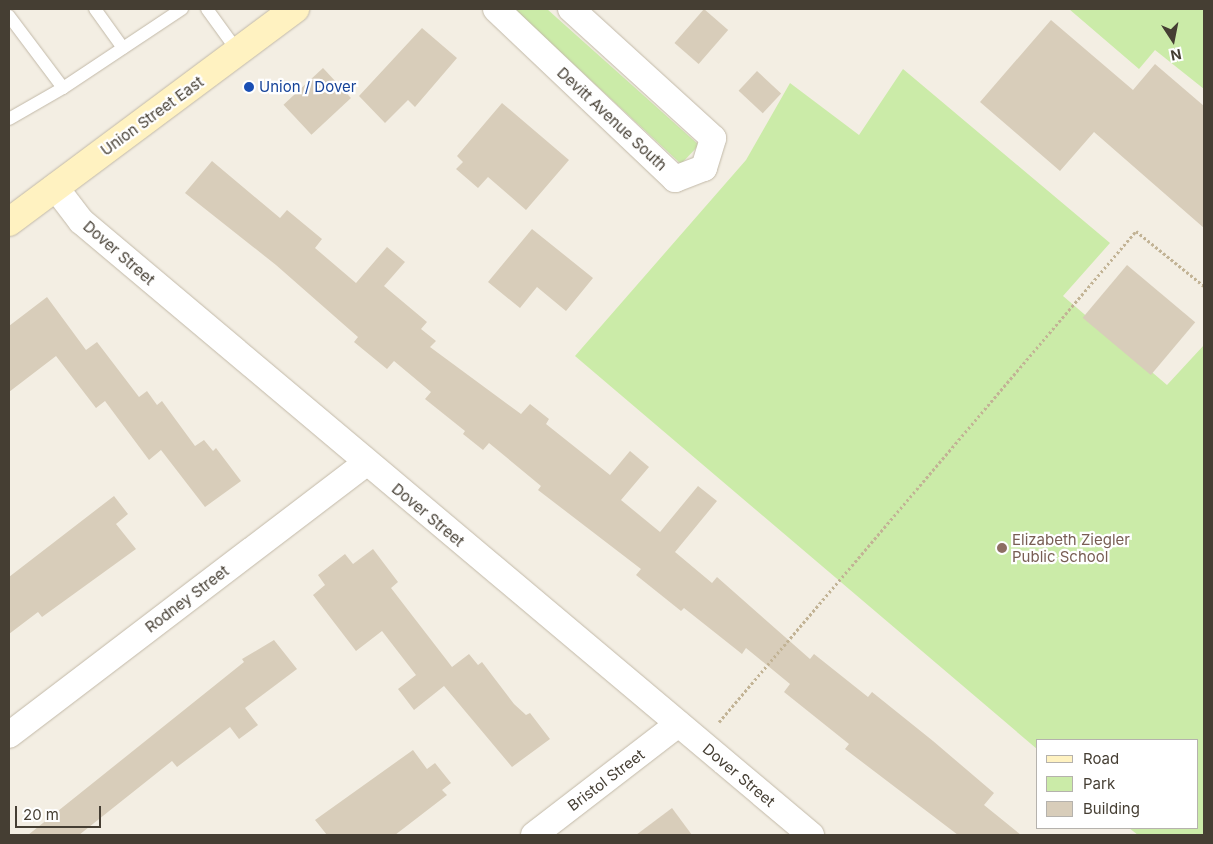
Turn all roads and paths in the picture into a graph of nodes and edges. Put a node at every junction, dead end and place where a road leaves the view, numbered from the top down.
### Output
1 (95, 9) edge
2 (182, 9) edge
3 (208, 9) edge
4 (295, 9) edge
5 (496, 9) edge
6 (571, 9) edge
7 (9, 16) edge
8 (123, 48) junction
9 (239, 53) junction
10 (63, 88) junction
11 (9, 119) edge
12 (55, 187) junction
13 (9, 222) edge
14 (1204, 286) edge
15 (366, 463) junction
16 (678, 724) junction
17 (714, 728) dead end
18 (9, 735) edge
19 (534, 835) edge
20 (811, 835) edge

1 - 8 lane
2 - 8 lane
3 - 9 lane
4 - 9 street, Union Street East
5 - 6 street, Devitt Avenue South
7 - 10 lane
8 - 10 lane
9 - 12 street, Union Street East
10 - 11 lane
12 - 13 street, Union Street East
12 - 15 street, Dover Street
14 - 17 path
15 - 16 street, Dover Street
15 - 18 street, Rodney Street
16 - 19 street, Bristol Street
16 - 20 street, Dover Street

